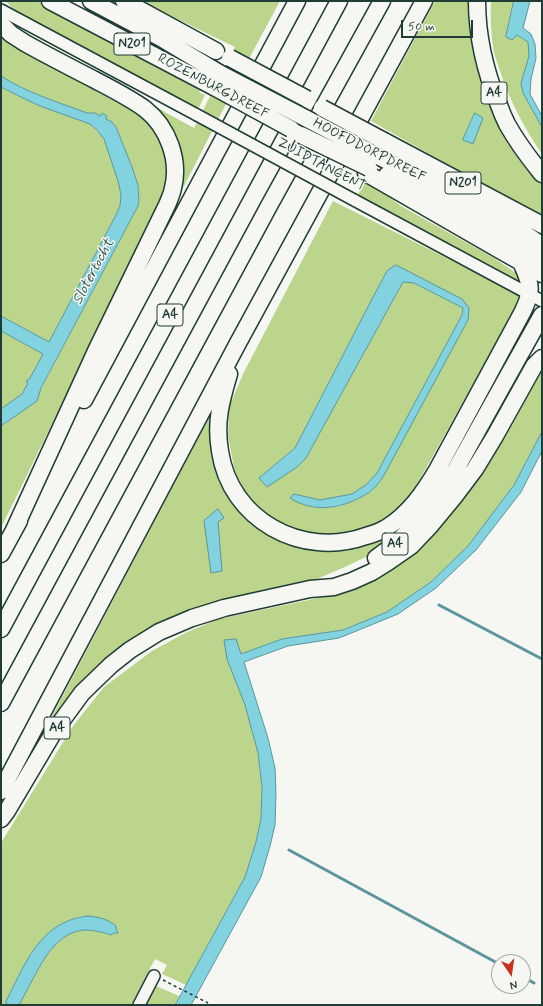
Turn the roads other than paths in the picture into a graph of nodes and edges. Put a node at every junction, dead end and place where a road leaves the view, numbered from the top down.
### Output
1 (50, 1) edge
2 (91, 1) edge
3 (124, 1) edge
4 (298, 1) edge
5 (338, 1) edge
6 (382, 1) edge
7 (424, 1) edge
8 (477, 1) edge
9 (2, 13) edge
10 (159, 37) junction
11 (223, 54) junction
12 (217, 80) junction
13 (307, 99) joint
14 (298, 115) joint
15 (296, 132) joint
16 (371, 165) junction
17 (542, 174) edge
18 (542, 226) edge
19 (542, 249) edge
20 (542, 256) edge
21 (521, 262) junction
22 (542, 274) edge
23 (536, 297) edge
24 (542, 315) edge
25 (238, 343) junction
26 (542, 358) edge
27 (14, 530) junction
28 (1, 554) edge
29 (310, 589) junction
30 (1, 629) edge
31 (1, 702) edge
32 (1, 791) edge
33 (1, 819) edge
34 (154, 976) road end
35 (139, 1005) edge

1 - 12 highway, ROZENBURGDREEF / N201
2 - 10 highway, ROZENBURGDREEF / N201
3 - 11 highway
4 - 27 highway, A4
5 - 30 highway, A4
6 - 31 highway, A4
7 - 25 highway, A4
8 - 17 highway, A4
9 - 23 lane, ZUIDTANGENT, bridge
9 - 27 highway, A4
10 - 11 highway, ROZENBURGDREEF / N201
10 - 12 highway, ROZENBURGDREEF
11 - 13 highway, ROZENBURGDREEF / N201, bridge
12 - 14 highway, ROZENBURGDREEF, bridge
12 - 15 highway, ROZENBURGDREEF / N201, bridge
13 - 18 highway, HOOFDDORPDREEF / N201, bridge
14 - 16 highway, HOOFDDORPDREEF, bridge
15 - 16 highway, HOOFDDORPDREEF, bridge
16 - 19 highway, HOOFDDORPDREEF
16 - 20 highway, HOOFDDORPDREEF
16 - 21 highway, HOOFDDORPDREEF
21 - 22 highway, HOOFDDORPDREEF
21 - 23 highway
23 - 25 highway, A4
24 - 29 highway, A4
25 - 32 highway, A4
26 - 29 highway, A4
27 - 28 highway, A4
29 - 33 highway, A4
34 - 35 lane

